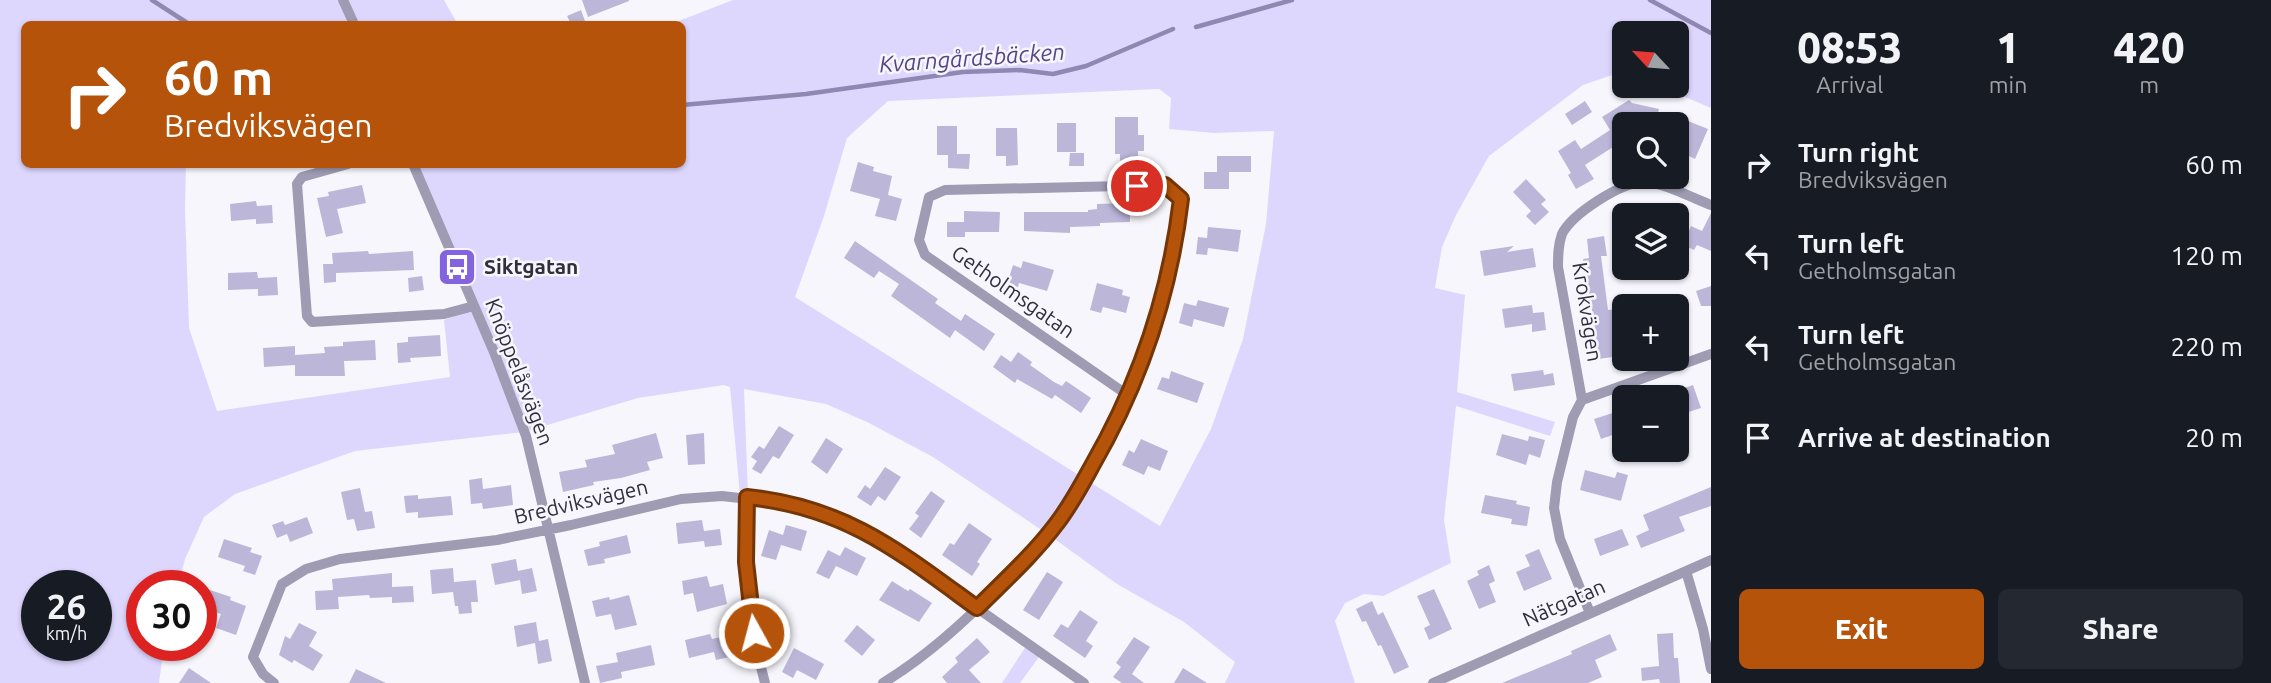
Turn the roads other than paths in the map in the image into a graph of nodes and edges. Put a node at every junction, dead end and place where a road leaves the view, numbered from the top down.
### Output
1 (343, 0) edge
2 (353, 21) edge
3 (334, 168) edge
4 (415, 168) edge
5 (1711, 205) edge
6 (474, 306) junction
7 (1711, 354) edge
8 (1129, 396) junction
9 (1582, 400) junction
10 (747, 497) junction
11 (549, 530) junction
12 (1711, 561) edge
13 (1686, 571) junction
14 (977, 608) junction
15 (1590, 613) junction
16 (1711, 669) edge
17 (274, 683) edge
18 (585, 683) edge
19 (765, 683) edge
20 (883, 683) edge
21 (1084, 683) edge
22 (1433, 683) edge

1 - 2 street
3 - 6 street
4 - 6 street, Knöppelåsvägen
5 - 9 street, Krokvägen
6 - 11 street, Knöppelåsvägen
7 - 9 street
8 - 8 street, Getholmsgatan
8 - 14 street, Getholmsgatan
9 - 15 street
10 - 11 street, Bredviksvägen
10 - 14 street, Bredviksvägen
10 - 19 street
11 - 17 street, Bredviksvägen
11 - 18 street, Knöppelåsvägen
12 - 13 street, Nätgatan
13 - 15 street, Nätgatan
13 - 16 street
14 - 20 street
14 - 21 street, Bredviksvägen
15 - 22 street, Nätgatan

